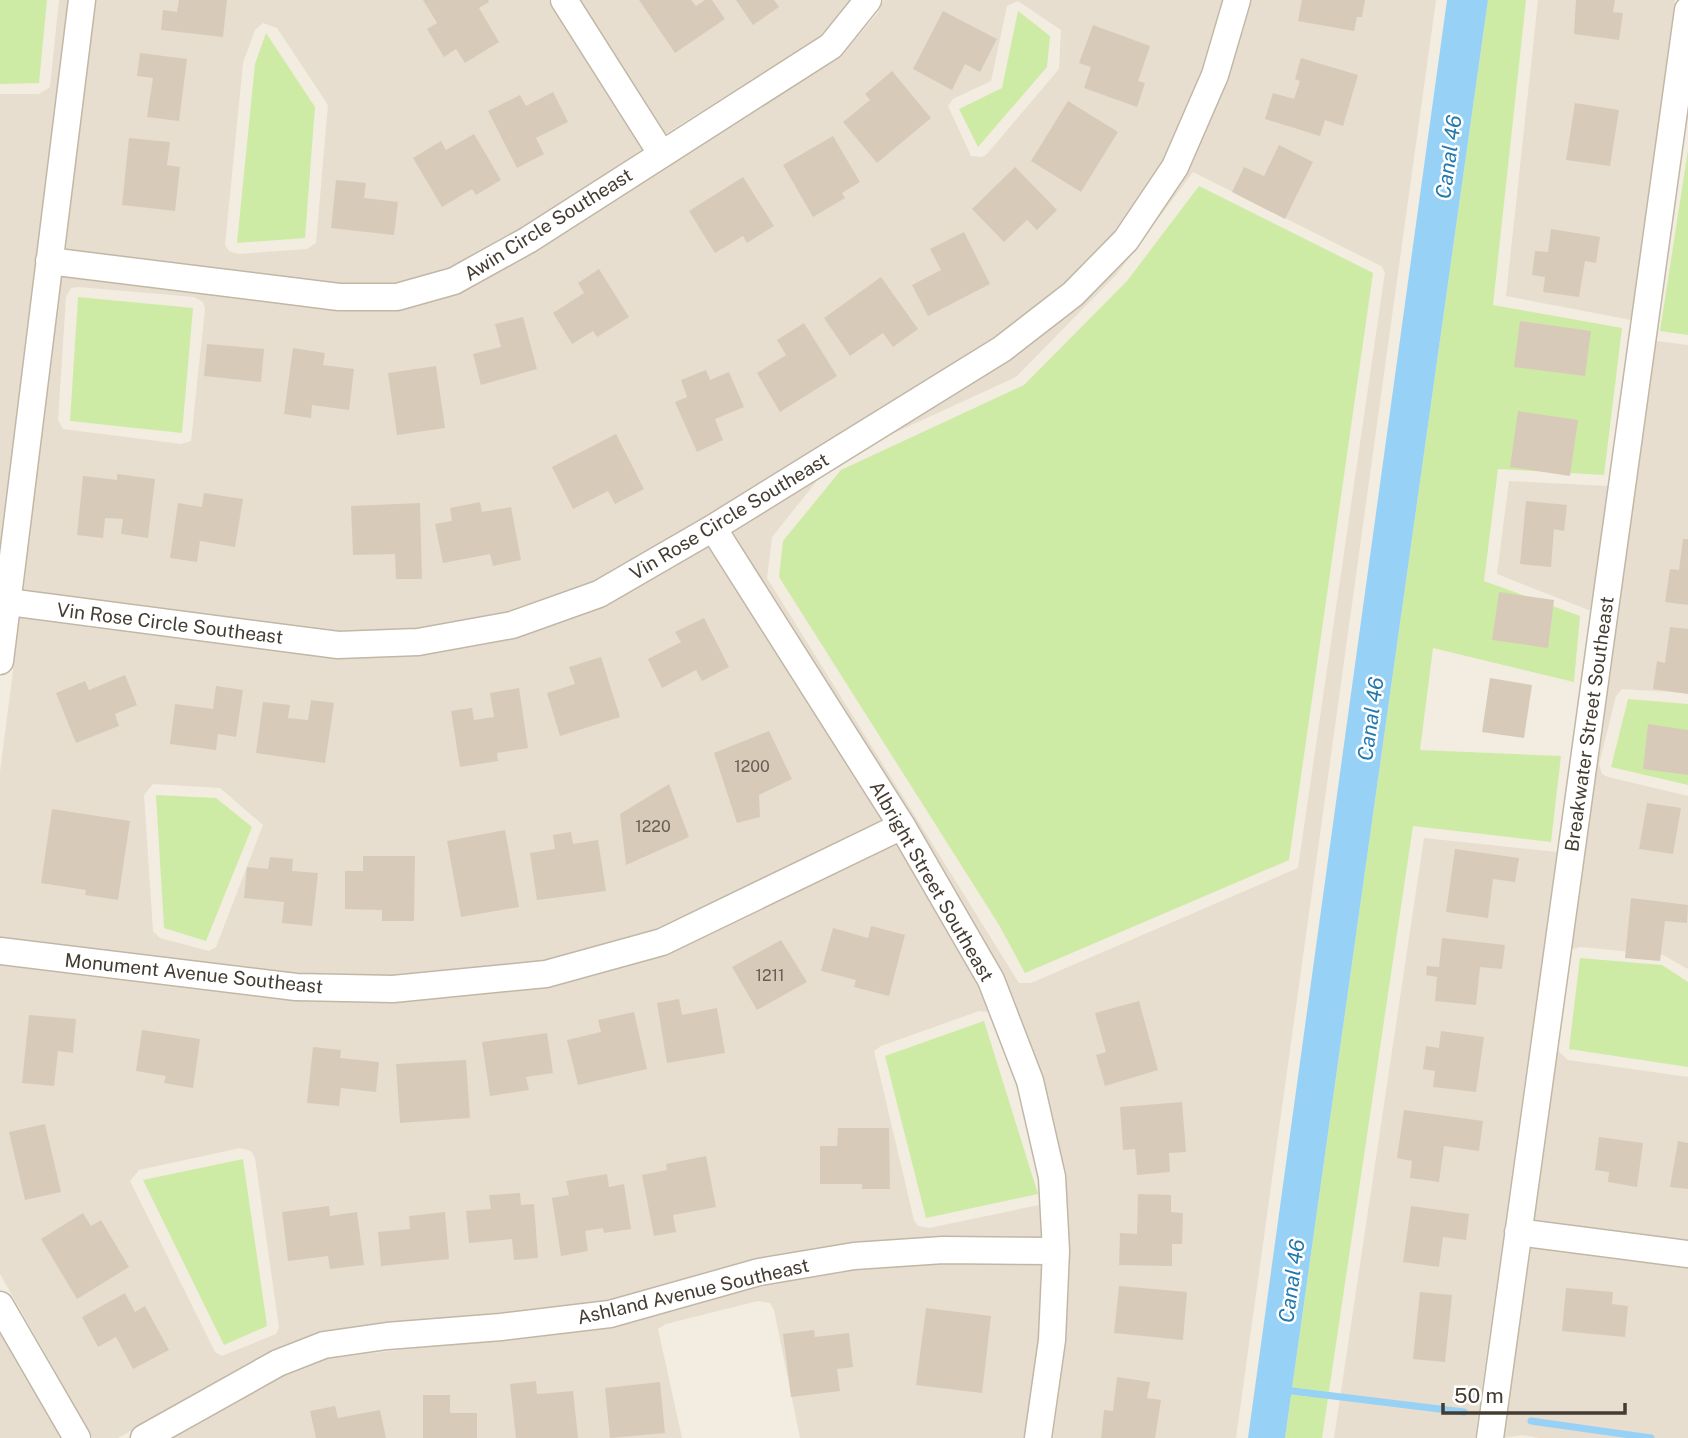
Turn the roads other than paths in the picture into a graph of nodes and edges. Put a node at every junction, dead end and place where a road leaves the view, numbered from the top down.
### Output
1 (82, 0) edge
2 (564, 0) edge
3 (868, 0) edge
4 (1237, 0) edge
5 (1688, 10) edge
6 (661, 153) junction
7 (49, 261) junction
8 (713, 528) junction
9 (4, 602) edge
10 (0, 661) edge
11 (902, 826) junction
12 (0, 951) edge
13 (1518, 1232) junction
14 (1056, 1251) junction
15 (1688, 1254) edge
16 (0, 1305) edge
17 (77, 1438) edge
18 (144, 1438) edge
19 (1038, 1438) edge
20 (1490, 1438) edge

1 - 7 street
2 - 6 street
3 - 6 street, Awin Circle Southeast
4 - 8 street, Vin Rose Circle Southeast
5 - 13 street, Breakwater Street Southeast
6 - 7 street, Awin Circle Southeast
7 - 9 street
8 - 9 street, Vin Rose Circle Southeast
8 - 11 street, Albright Street Southeast
9 - 10 street
11 - 12 street, Monument Avenue Southeast
11 - 14 street, Albright Street Southeast
13 - 15 street
13 - 20 street, Breakwater Street Southeast
14 - 18 street, Ashland Avenue Southeast
14 - 19 street, Albright Street Southeast
16 - 17 street

